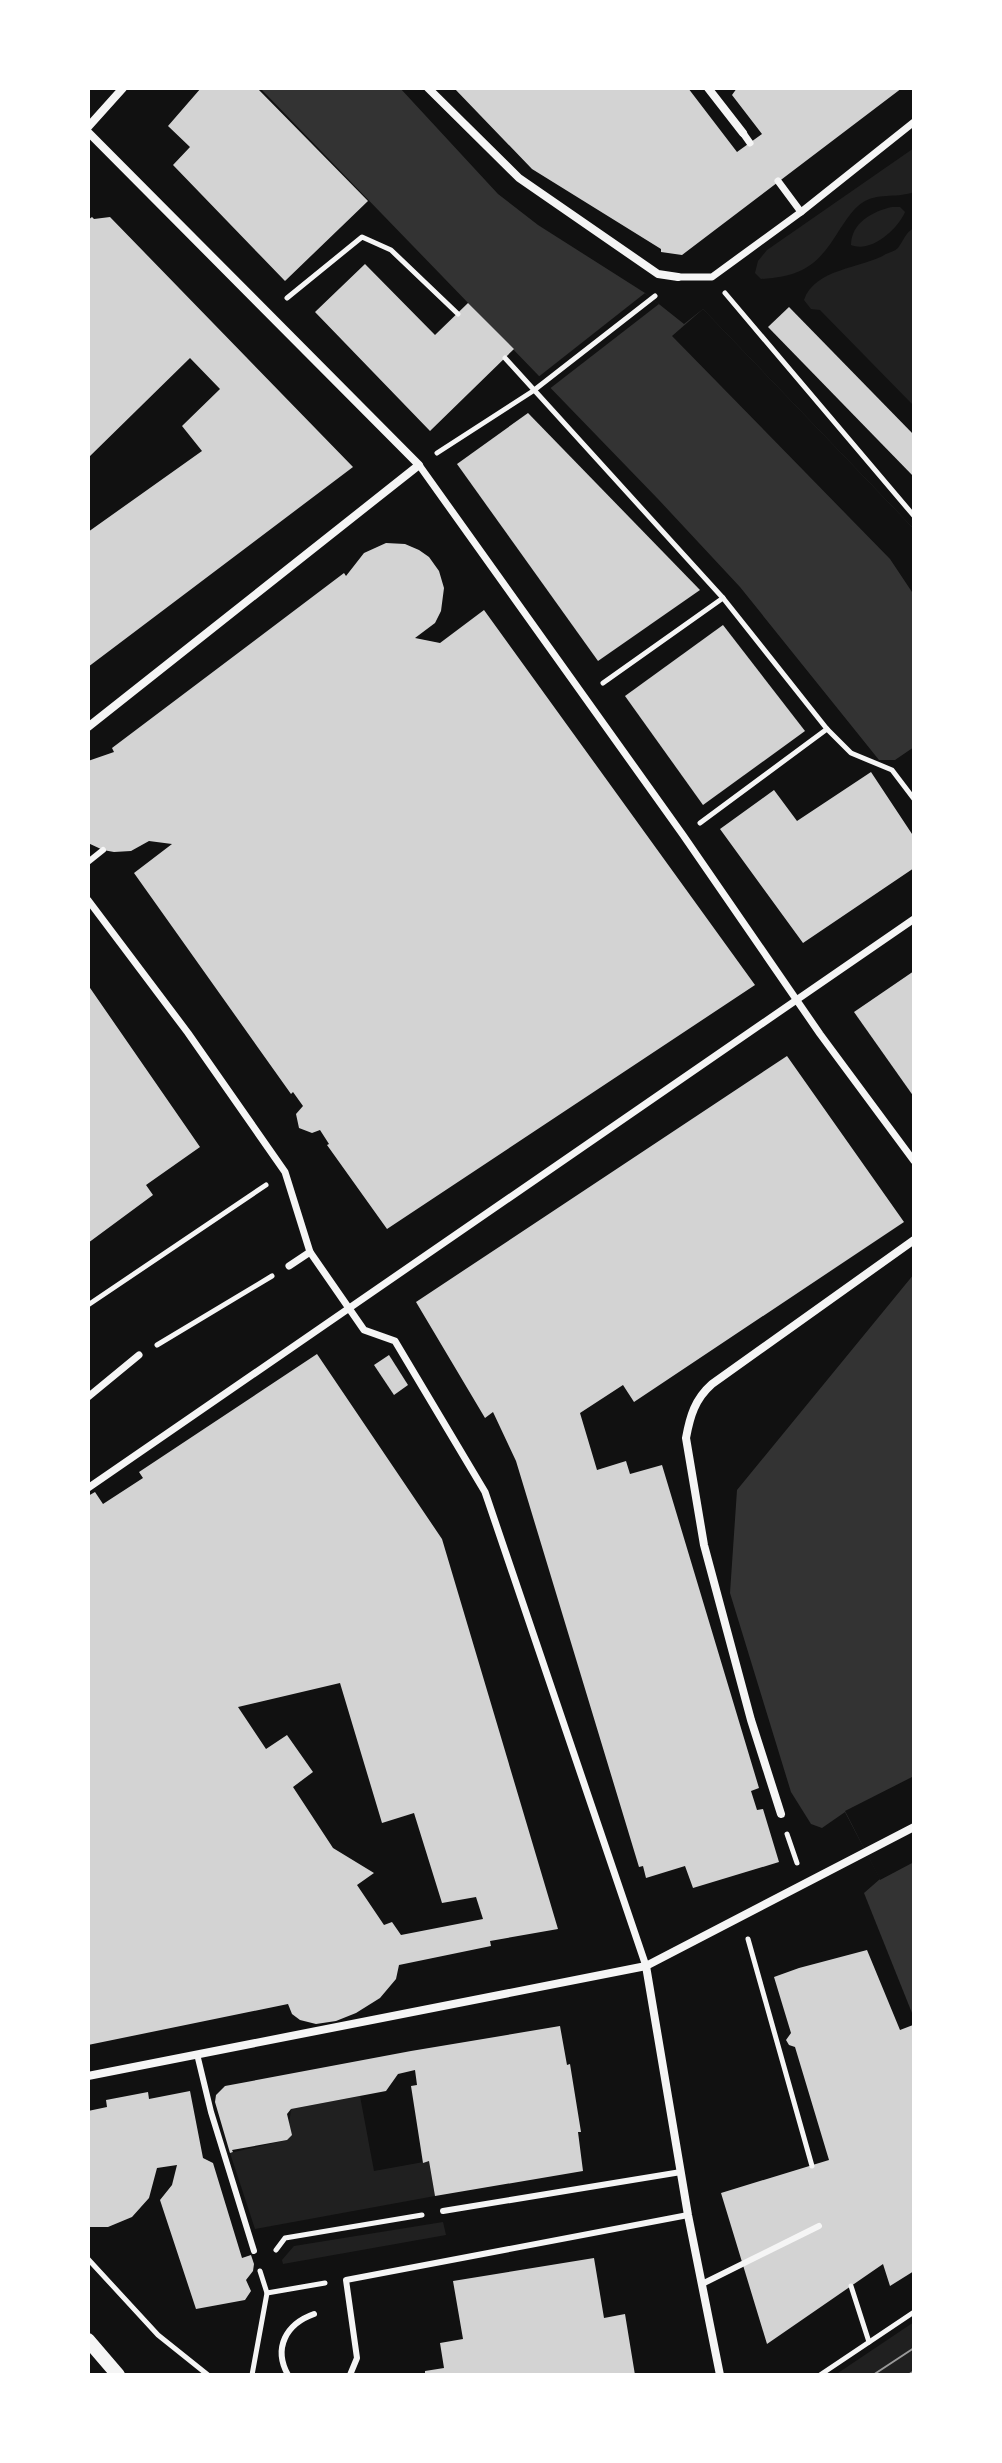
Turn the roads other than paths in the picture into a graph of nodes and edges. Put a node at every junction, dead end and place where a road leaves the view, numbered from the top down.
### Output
1 (123, 88) edge
2 (428, 88) edge
3 (708, 88) edge
4 (914, 122) edge
5 (88, 130) edge
6 (743, 133) joint
7 (750, 143) dead end
8 (778, 181) dead end
9 (801, 212) junction
10 (678, 277) joint
11 (419, 465) junction
12 (88, 727) edge
13 (103, 850) dead end
14 (88, 862) edge
15 (88, 900) edge
16 (914, 919) edge
17 (796, 1000) junction
18 (914, 1161) edge
19 (914, 1240) edge
20 (310, 1252) junction
21 (289, 1266) road end
22 (348, 1308) junction
23 (139, 1355) road end
24 (88, 1397) edge
25 (88, 1488) edge
26 (781, 1814) road end
27 (914, 1827) edge
28 (646, 1966) junction
29 (197, 2054) junction
30 (88, 2076) edge
31 (681, 2172) junction
32 (443, 2211) road end
33 (688, 2215) junction
34 (819, 2226) dead end
35 (254, 2251) road end
36 (702, 2284) junction
37 (314, 2314) dead end
38 (88, 2340) edge
39 (118, 2375) edge
40 (288, 2375) edge
41 (350, 2375) edge
42 (720, 2375) edge

1 - 5 street
2 - 10 street
3 - 6 street
4 - 9 street
5 - 11 street
6 - 7 street
8 - 9 street
9 - 10 street
11 - 12 street
11 - 17 street
13 - 14 lane
15 - 20 street
16 - 17 street
17 - 18 street
17 - 22 street
19 - 26 street
20 - 21 street
20 - 22 street
22 - 25 street
22 - 28 street
23 - 24 street
27 - 28 street
28 - 29 street
28 - 31 street
29 - 30 street
29 - 35 lane
31 - 32 lane
31 - 33 street
33 - 36 street
33 - 41 lane
34 - 36 lane
36 - 42 street
37 - 40 lane
38 - 39 street

